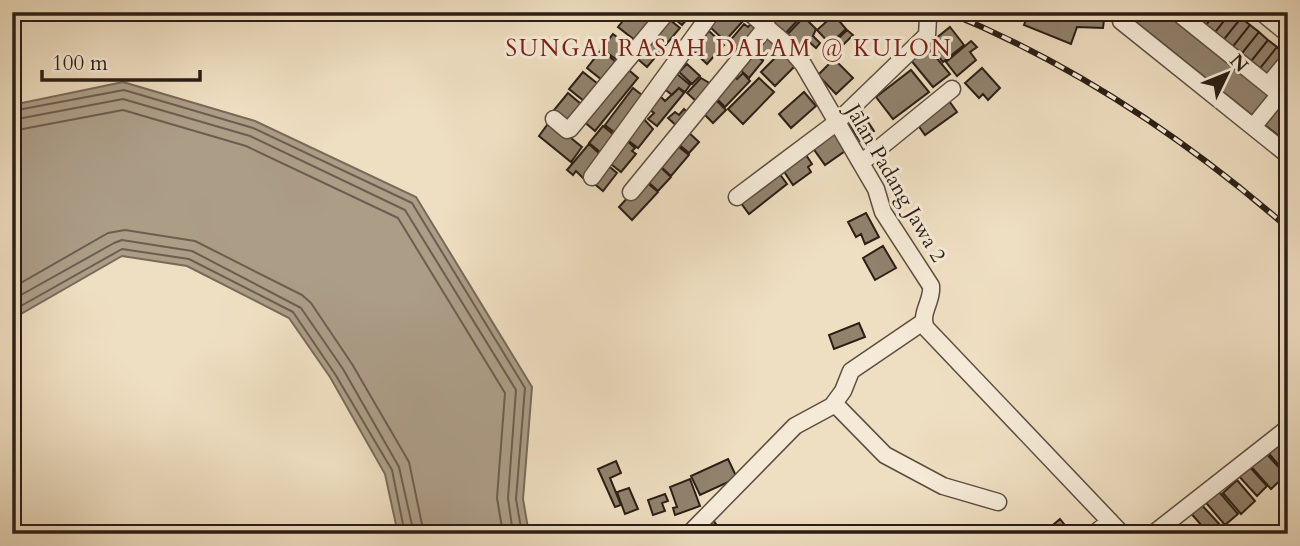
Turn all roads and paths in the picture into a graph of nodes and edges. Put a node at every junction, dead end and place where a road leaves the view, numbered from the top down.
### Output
1 (667, 12) edge
2 (712, 12) edge
3 (749, 12) edge
4 (1122, 12) edge
5 (1177, 12) edge
6 (1261, 12) edge
7 (928, 19) dead end
8 (767, 26) junction
9 (1288, 34) edge
10 (1288, 61) edge
11 (952, 89) dead end
12 (1278, 94) edge
13 (554, 119) dead end
14 (837, 122) junction
15 (1253, 127) junction
16 (1288, 155) edge
17 (861, 163) junction
18 (592, 177) dead end
19 (631, 192) dead end
20 (737, 197) dead end
21 (923, 322) junction
22 (834, 403) junction
23 (1288, 428) edge
24 (998, 502) dead end
25 (1110, 521) junction
26 (690, 534) edge
27 (1094, 534) edge
28 (1122, 534) edge
29 (1153, 534) edge

1 - 13 street
2 - 18 street
3 - 8 street, Jalan Padang Jawa 2
4 - 15 street
5 - 12 street
6 - 9 street
7 - 14 street
8 - 14 street, Jalan Padang Jawa 2
8 - 19 street
10 - 12 street
11 - 17 street
12 - 15 street
14 - 17 street, Jalan Padang Jawa 2
14 - 20 street
15 - 16 street
17 - 21 street, Jalan Padang Jawa 2
21 - 22 street
21 - 25 street
22 - 24 street
22 - 26 street
23 - 29 street
25 - 27 street
25 - 28 street

